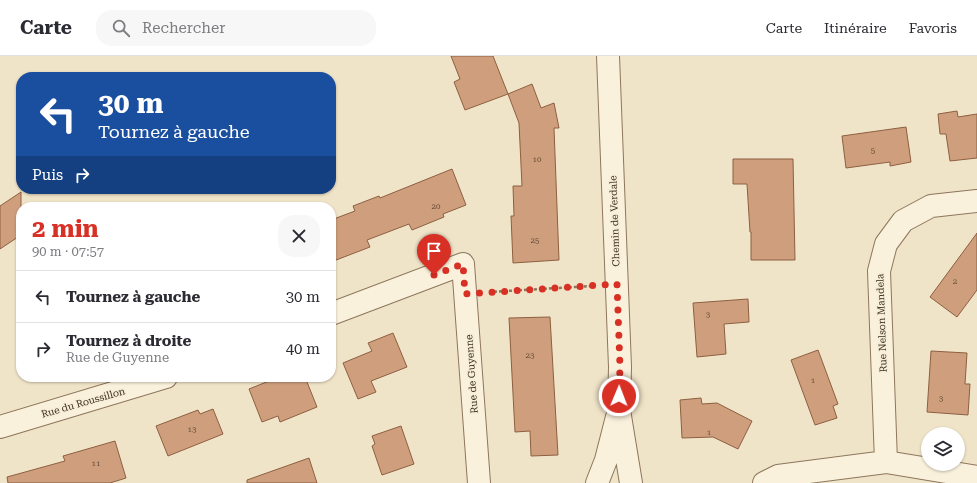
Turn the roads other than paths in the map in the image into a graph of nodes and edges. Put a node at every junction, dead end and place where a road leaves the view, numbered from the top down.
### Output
1 (608, 56) edge
2 (977, 201) edge
3 (336, 312) edge
4 (149, 382) edge
5 (619, 410) junction
6 (0, 427) edge
7 (886, 462) junction
8 (977, 477) edge
9 (479, 483) edge
10 (597, 483) edge
11 (631, 483) edge
12 (764, 483) edge

1 - 5 street, Chemin de Verdale
2 - 7 street, Rue Nelson Mandela
3 - 9 street, Rue de Guyenne
4 - 6 street, Rue du Roussillon
5 - 10 street, Chemin de Verdale
5 - 11 street, Chemin de Verdale
7 - 8 street
7 - 12 street

